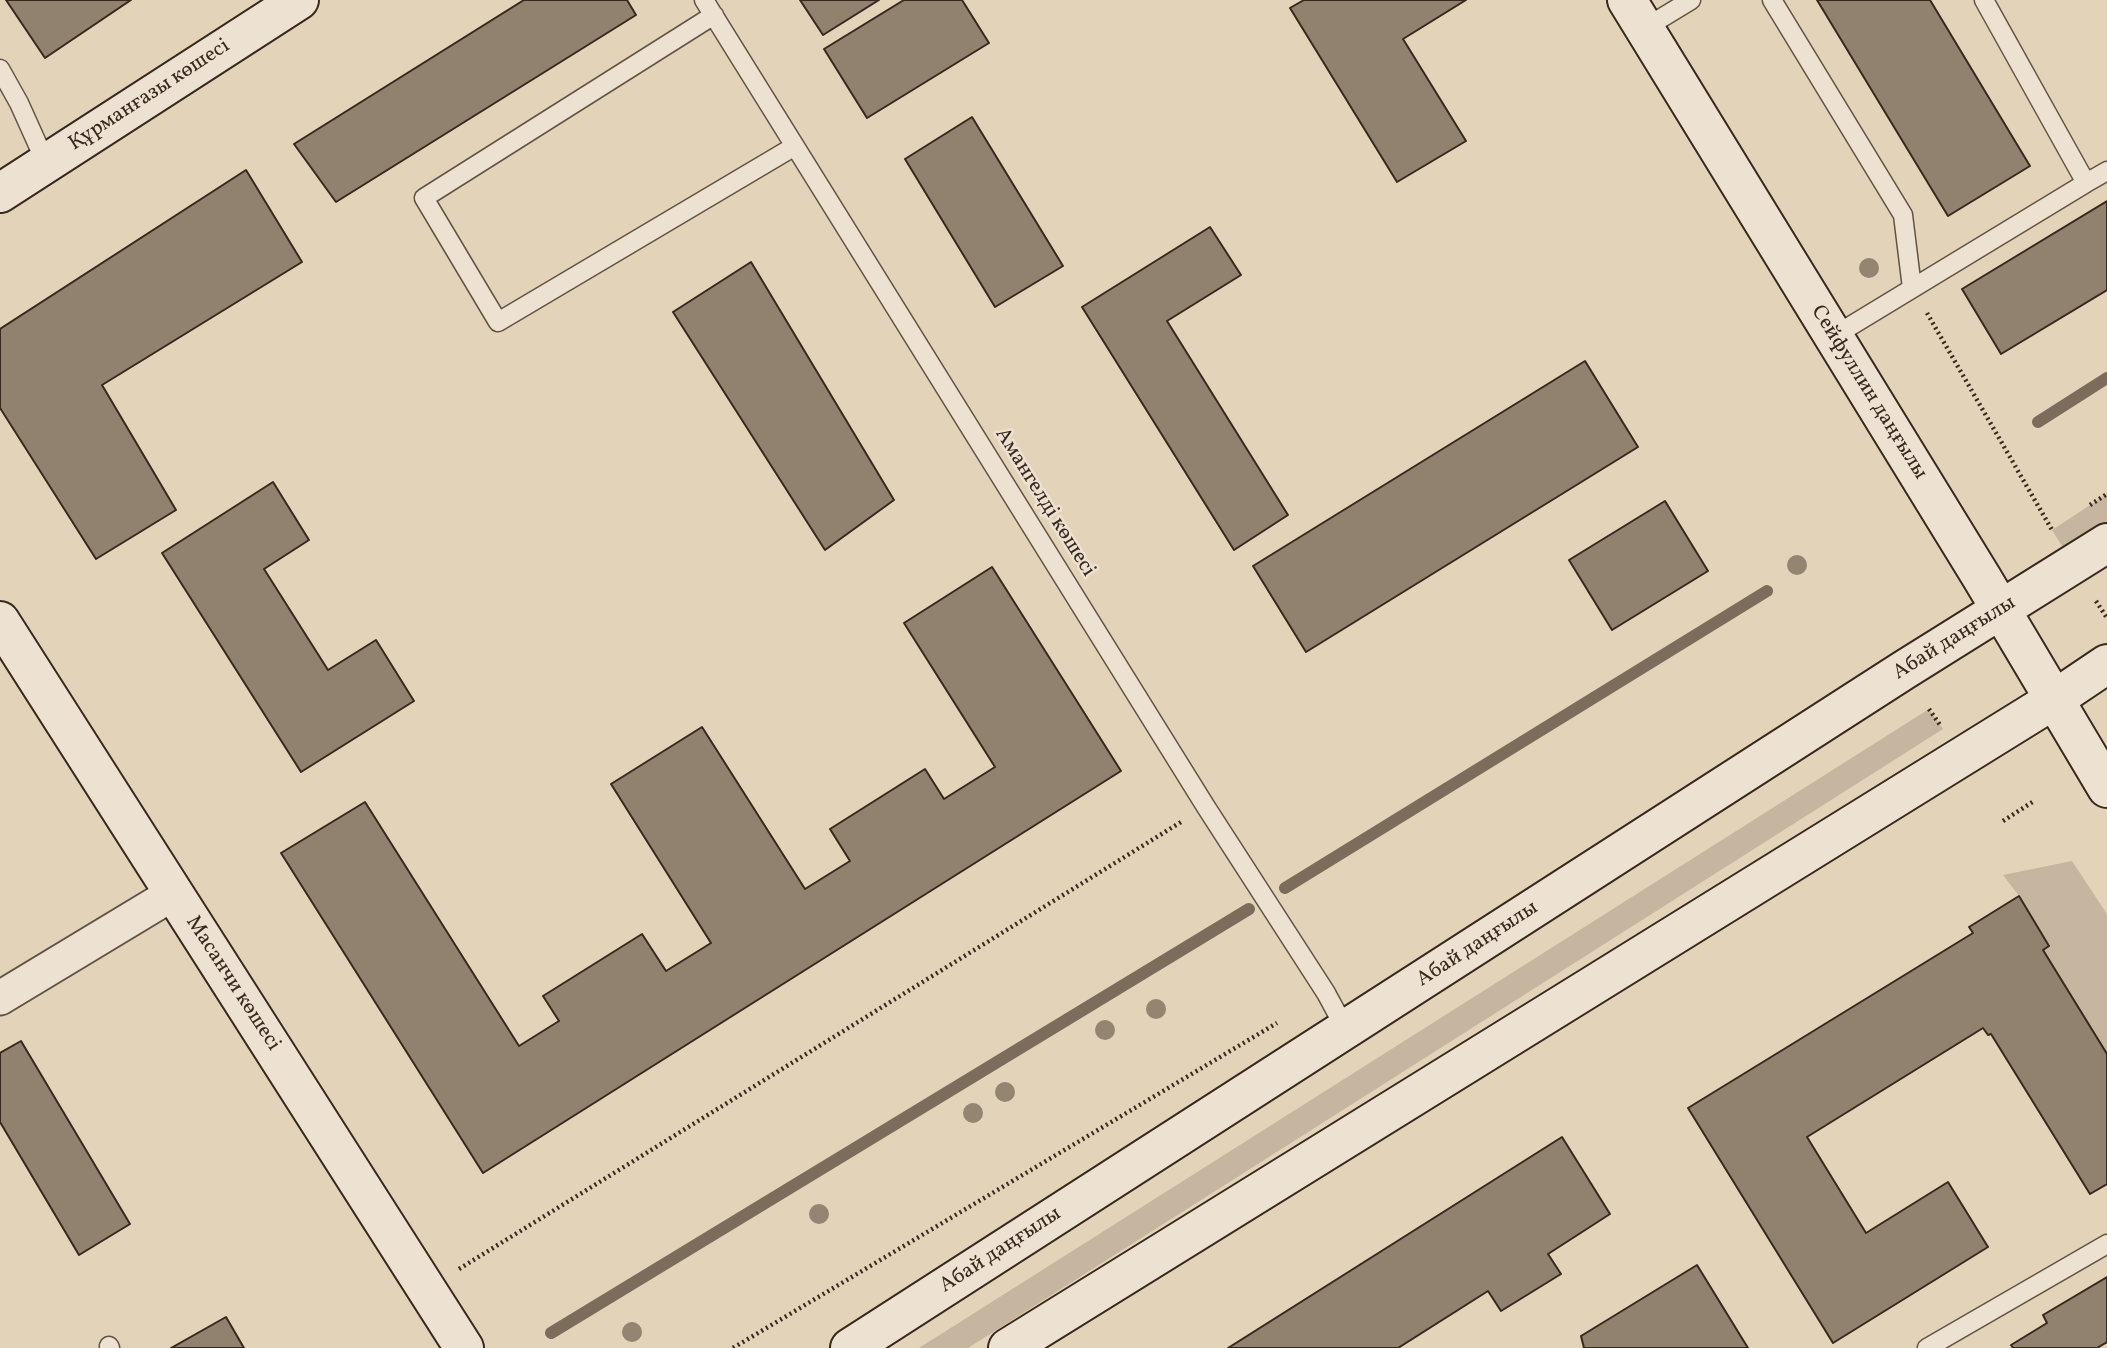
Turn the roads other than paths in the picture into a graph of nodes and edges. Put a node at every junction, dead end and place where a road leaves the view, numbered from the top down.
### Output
1 (299, 0) edge
2 (1691, 0) edge
3 (1772, 0) edge
4 (1984, 0) edge
5 (709, 8) edge
6 (1636, 14) edge
7 (0, 69) edge
8 (795, 146) junction
9 (46, 163) junction
10 (2107, 171) edge
11 (2086, 183) junction
12 (0, 193) edge
13 (1912, 288) junction
14 (1834, 336) junction
15 (2107, 543) edge
16 (2001, 611) junction
17 (0, 621) edge
18 (2107, 664) edge
19 (2055, 699) junction
20 (2107, 788) edge
21 (174, 893) junction
22 (0, 998) edge
23 (1346, 1030) junction
24 (2107, 1244) edge
25 (464, 1348) edge
26 (850, 1348) edge
27 (1007, 1348) edge
28 (1927, 1348) edge

1 - 9 main road, Құрманғазы көшесі
2 - 6 lane
3 - 13 lane
4 - 11 lane
5 - 8 lane, Амангелді көшесі
5 - 8 lane
6 - 14 main road, Сейфуллин даңғылы
7 - 9 lane
8 - 23 lane, Амангелді көшесі
9 - 12 main road, Құрманғазы көшесі
10 - 11 lane
11 - 13 lane
13 - 14 lane
14 - 16 main road, Сейфуллин даңғылы
15 - 16 main road, Абай даңғылы
16 - 19 main road, Сейфуллин даңғылы
16 - 23 main road, Абай даңғылы
17 - 21 main road, Масанчи көшесі
18 - 19 main road
19 - 20 main road, Сейфуллин даңғылы
19 - 27 main road
21 - 22 street
21 - 25 main road, Масанчи көшесі
23 - 26 main road, Абай даңғылы
24 - 28 lane

